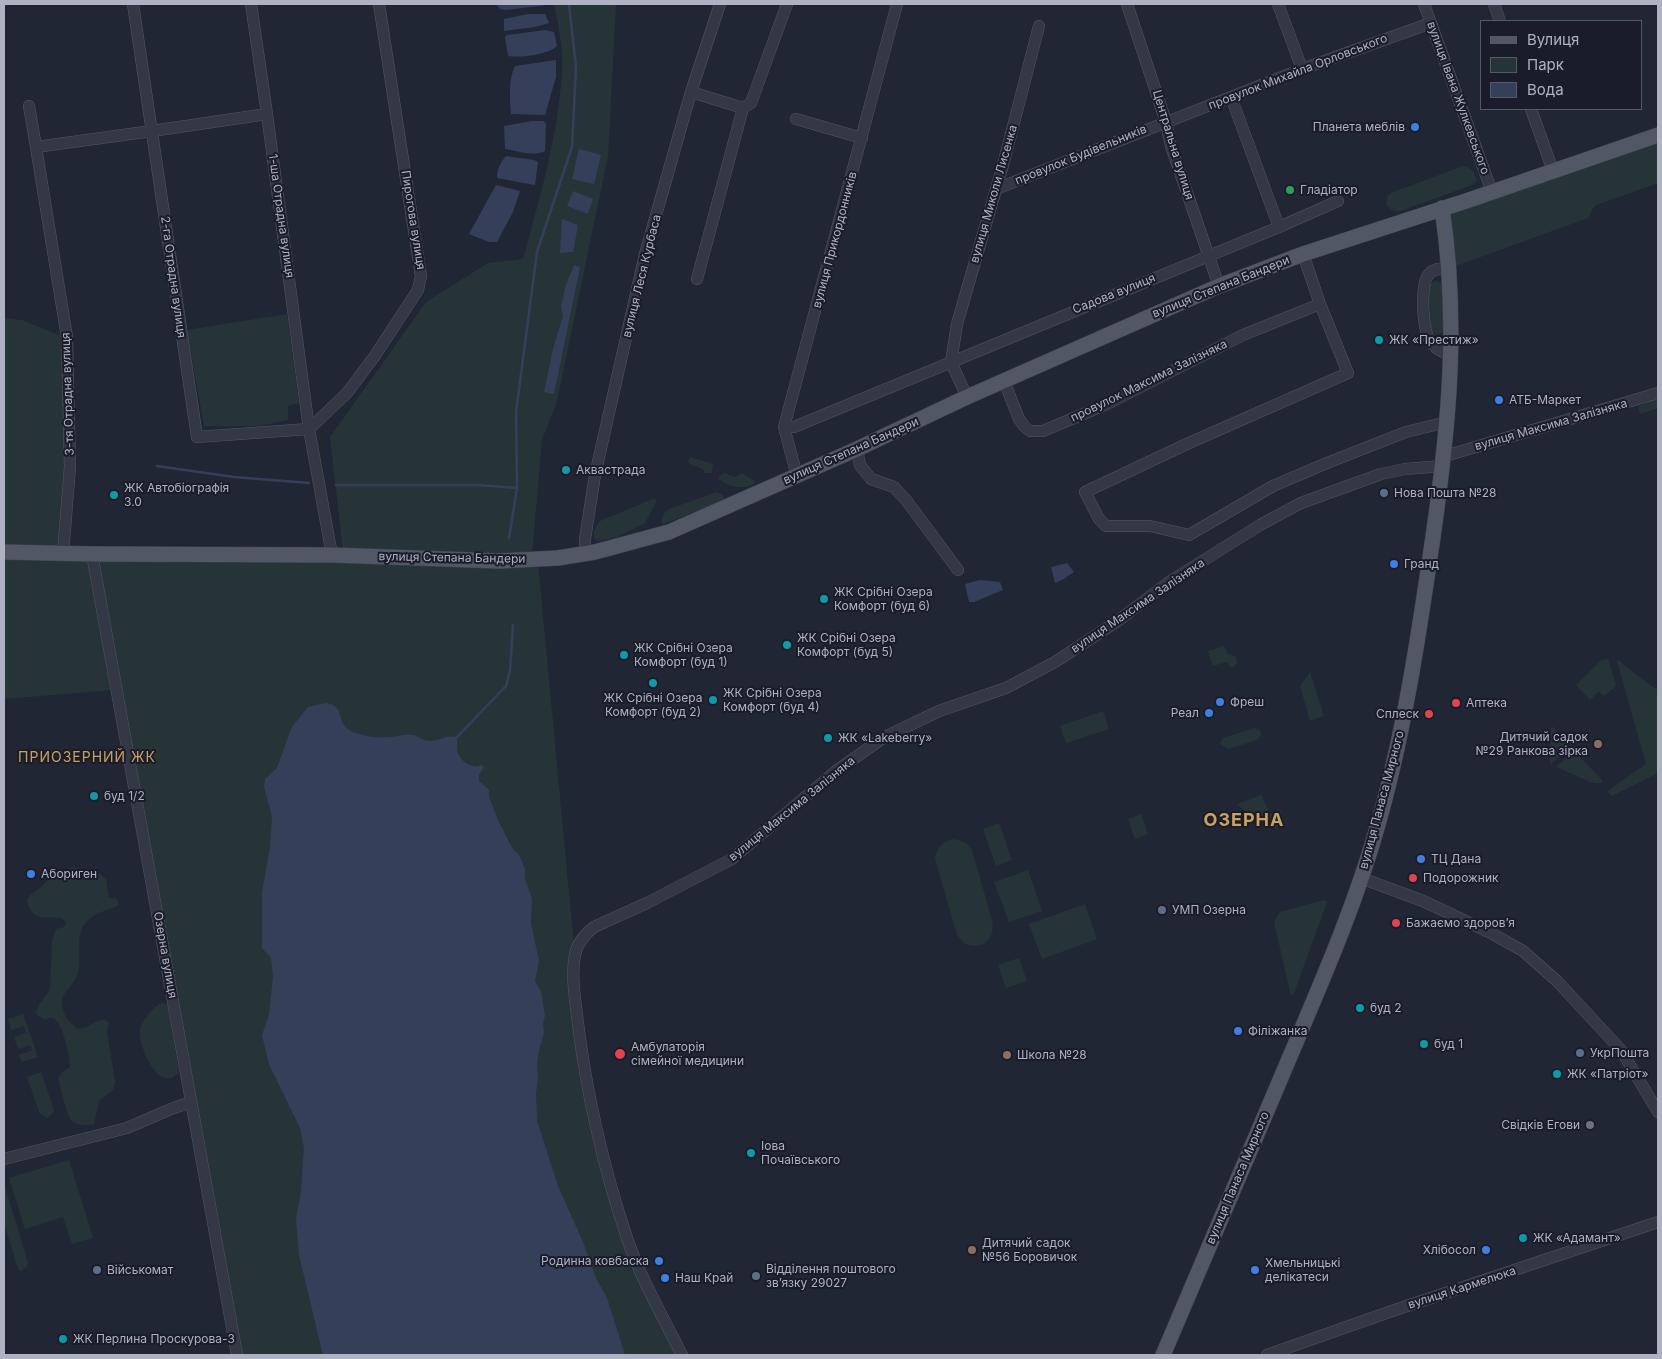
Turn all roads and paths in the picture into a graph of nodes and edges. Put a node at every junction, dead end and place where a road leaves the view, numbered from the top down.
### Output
1 (133, 4) edge
2 (251, 4) edge
3 (379, 4) edge
4 (720, 4) edge
5 (786, 4) edge
6 (897, 4) edge
7 (1127, 4) edge
8 (1278, 4) edge
9 (1424, 4) edge
10 (1494, 4) edge
11 (1500, 20) edge
12 (1431, 23) junction
13 (1039, 26) dead end
14 (1302, 69) junction
15 (691, 92) junction
16 (1231, 97) junction
17 (29, 106) dead end
18 (743, 108) junction
19 (1531, 110) edge
20 (267, 114) junction
21 (796, 119) dead end
22 (1166, 122) junction
23 (152, 131) junction
24 (1658, 135) edge
25 (862, 138) junction
26 (36, 147) junction
27 (1553, 171) junction
28 (996, 189) junction
29 (1492, 192) junction
30 (1338, 201) dead end
31 (1442, 208) junction
32 (1278, 227) junction
33 (1303, 254) junction
34 (1209, 256) junction
35 (1449, 269) junction
36 (697, 279) dead end
37 (1219, 286) junction
38 (1320, 304) junction
39 (1451, 354) junction
40 (951, 362) junction
41 (1004, 381) junction
42 (1658, 393) edge
43 (967, 397) junction
44 (1447, 422) junction
45 (784, 427) junction
46 (310, 428) junction
47 (858, 449) junction
48 (1444, 461) junction
49 (797, 476) junction
50 (4, 552) edge
51 (585, 553) junction
52 (62, 554) junction
53 (92, 554) junction
54 (332, 555) junction
55 (958, 570) dead end
56 (1361, 878) junction
57 (191, 1102) junction
58 (1658, 1112) edge
59 (4, 1159) edge
60 (1658, 1222) edge
61 (237, 1355) edge
62 (682, 1355) edge
63 (1162, 1355) edge
64 (1267, 1355) edge

1 - 23 street, 2-га Отрадна вулиця
2 - 20 street, 1-ша Отрадна вулиця
3 - 46 street, Пирогова вулиця
4 - 15 street, вулиця Леся Курбаса
5 - 18 street
6 - 25 street, вулиця Прикордонників
7 - 22 street, Центральна вулиця
8 - 14 street
9 - 12 street, вулиця Івана Жулкевського
10 - 11 street
12 - 14 street, провулок Михайла Орловського
12 - 29 street, вулиця Івана Жулкевського
13 - 28 street, вулиця Миколи Лисенка
14 - 16 street, провулок Михайла Орловського
15 - 18 street
15 - 51 street, вулиця Леся Курбаса
16 - 22 street, провулок Михайла Орловського
16 - 32 street
17 - 26 street, 3-тя Отрадна вулиця
18 - 36 street
19 - 27 street
20 - 23 street
20 - 46 street, 1-ша Отрадна вулиця
21 - 25 street
22 - 28 street, провулок Будівельників
22 - 34 street, Центральна вулиця
23 - 26 street
23 - 46 street, 2-га Отрадна вулиця
24 - 27 main road, вулиця Степана Бандери
25 - 45 street, вулиця Прикордонників
26 - 52 street, 3-тя Отрадна вулиця
27 - 29 main road, вулиця Степана Бандери
28 - 40 street, вулиця Миколи Лисенка
29 - 31 main road, вулиця Степана Бандери
30 - 32 street, Садова вулиця
31 - 33 main road, вулиця Степана Бандери
31 - 35 main road, вулиця Панаса Мирного
32 - 34 street, Садова вулиця
33 - 37 main road, вулиця Степана Бандери
33 - 38 street
34 - 37 street, Центральна вулиця
34 - 40 street, Садова вулиця
35 - 39 main road, вулиця Панаса Мирного
35 - 39 street
37 - 41 main road, вулиця Степана Бандери
38 - 41 street, провулок Максима Залізняка
38 - 44 street
39 - 44 main road, вулиця Панаса Мирного
40 - 43 street
40 - 45 street, Садова вулиця
41 - 43 main road, вулиця Степана Бандери
42 - 48 street, вулиця Максима Залізняка
43 - 47 main road, вулиця Степана Бандери
44 - 48 main road, вулиця Панаса Мирного
45 - 49 street, вулиця Прикордонників
46 - 54 street, 1-ша Отрадна вулиця
47 - 49 main road, вулиця Степана Бандери
47 - 55 street
48 - 56 main road, вулиця Панаса Мирного
48 - 62 street, вулиця Максима Залізняка
49 - 51 main road, вулиця Степана Бандери
50 - 52 main road, вулиця Степана Бандери
51 - 54 main road, вулиця Степана Бандери
52 - 53 main road, вулиця Степана Бандери
53 - 54 main road, вулиця Степана Бандери
53 - 57 street, Озерна вулиця
56 - 58 street
56 - 63 main road, вулиця Панаса Мирного
57 - 59 street
57 - 61 street, Озерна вулиця
60 - 64 street, вулиця Кармелюка

